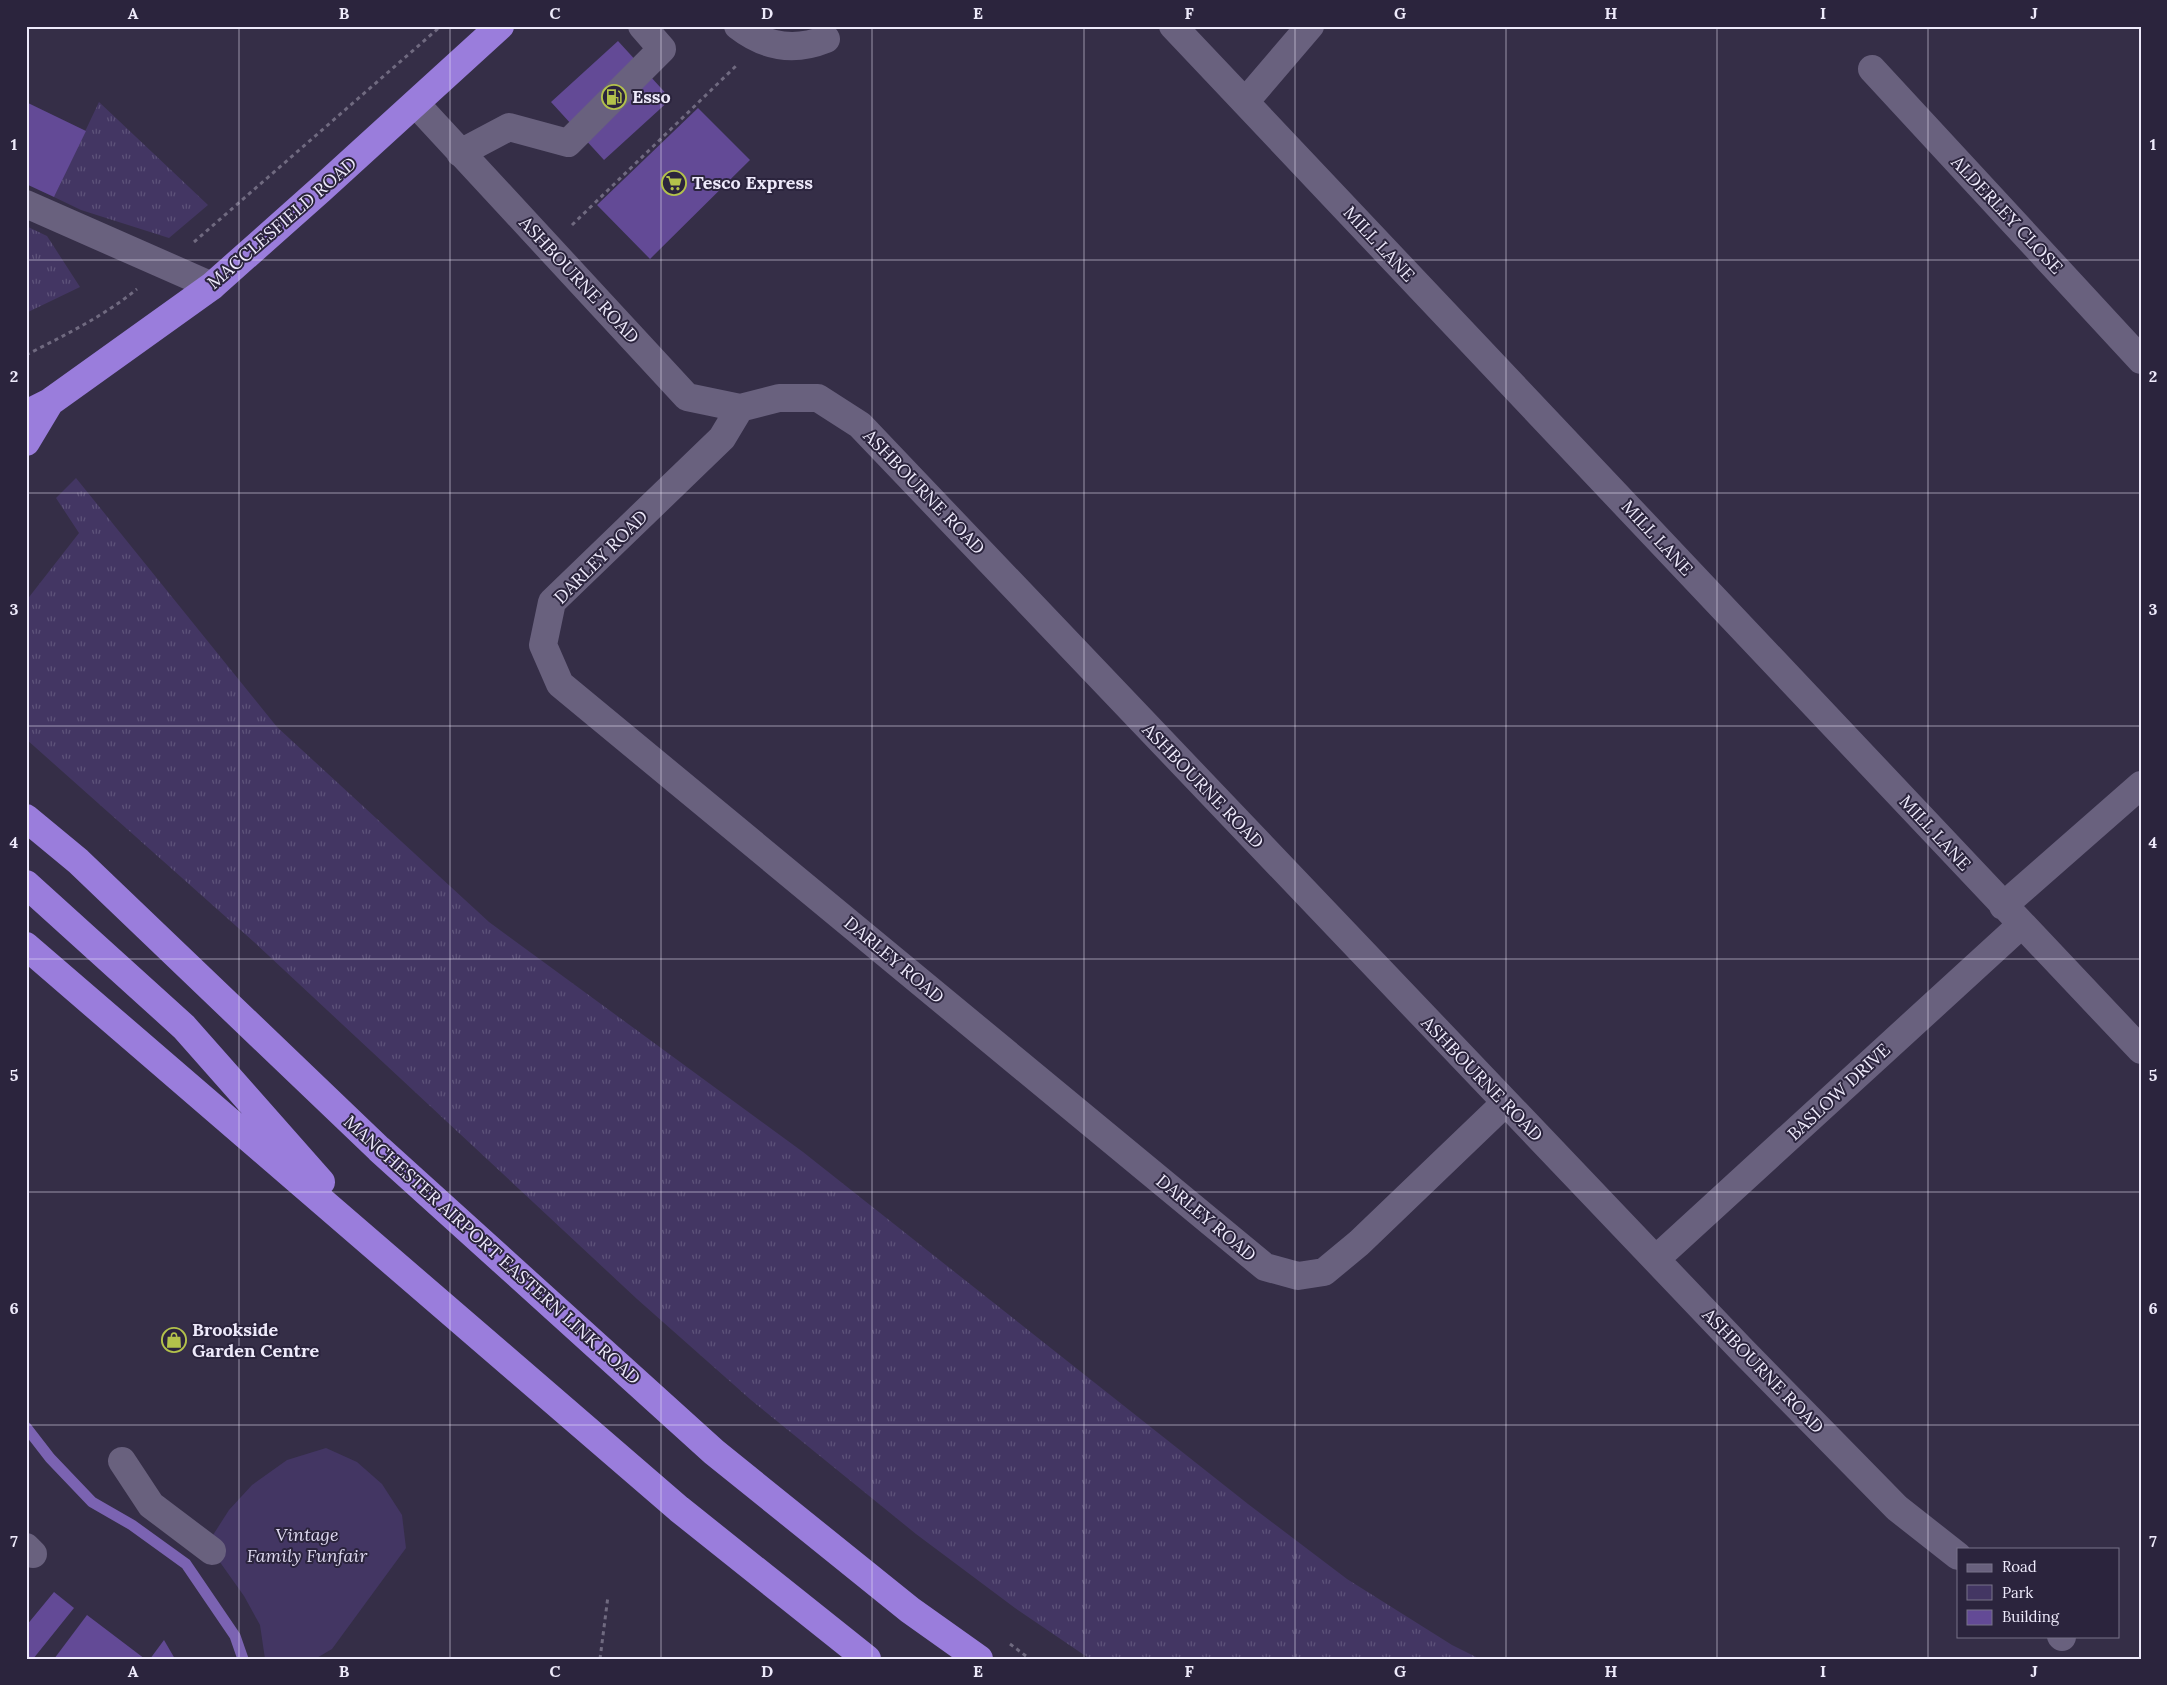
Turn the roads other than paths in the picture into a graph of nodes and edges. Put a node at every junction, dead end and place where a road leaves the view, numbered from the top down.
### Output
1 (500, 26) edge
2 (642, 26) edge
3 (738, 26) edge
4 (1173, 26) edge
5 (1310, 26) edge
6 (826, 40) dead end
7 (1872, 69) dead end
8 (1245, 102) junction
9 (416, 104) junction
10 (460, 152) junction
11 (26, 204) edge
12 (212, 286) junction
13 (2141, 360) edge
14 (740, 408) junction
15 (27, 433) edge
16 (2141, 785) edge
17 (26, 818) edge
18 (26, 884) edge
19 (2012, 915) junction
20 (26, 946) edge
21 (2141, 1050) edge
22 (1505, 1103) junction
23 (1656, 1259) junction
24 (391, 1262) junction
25 (122, 1461) dead end
26 (212, 1551) dead end
27 (1957, 1555) edge
28 (867, 1659) edge
29 (978, 1659) edge

1 - 9 highway, MACCLESFIELD ROAD
2 - 10 street
3 - 6 street
4 - 8 street, MILL LANE
5 - 8 street
7 - 13 street, ALDERLEY CLOSE
8 - 19 street, MILL LANE
9 - 10 street, ASHBOURNE ROAD
9 - 12 highway, MACCLESFIELD ROAD
10 - 14 street, ASHBOURNE ROAD
11 - 12 street
12 - 15 highway, MACCLESFIELD ROAD
14 - 22 street, ASHBOURNE ROAD
14 - 22 street, DARLEY ROAD
16 - 19 street, BASLOW DRIVE
17 - 29 highway, MANCHESTER AIRPORT EASTERN LINK ROAD
18 - 24 highway
19 - 21 street, MILL LANE
19 - 23 street, BASLOW DRIVE
20 - 24 highway
22 - 23 street, ASHBOURNE ROAD
23 - 27 street, ASHBOURNE ROAD
24 - 28 highway
25 - 26 street

